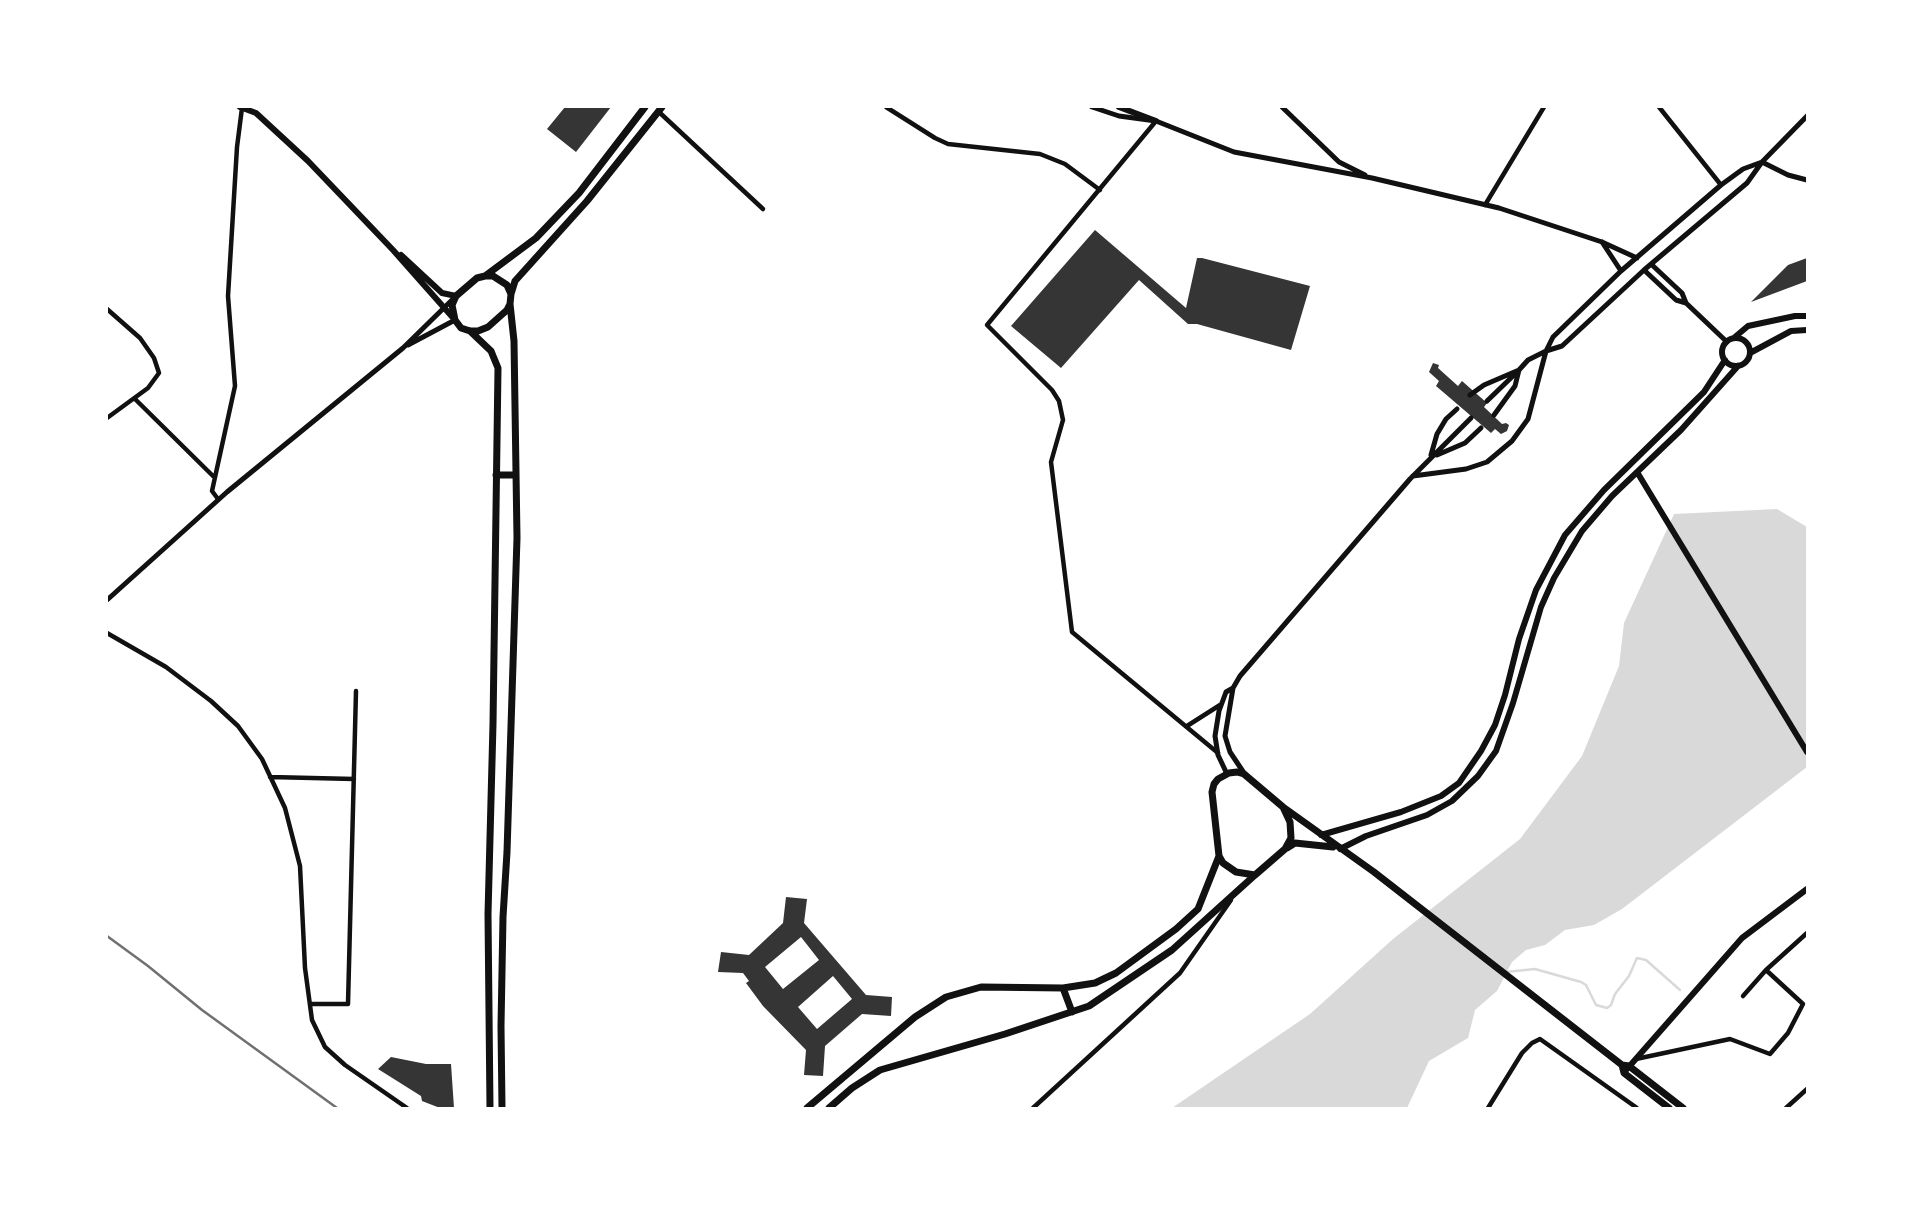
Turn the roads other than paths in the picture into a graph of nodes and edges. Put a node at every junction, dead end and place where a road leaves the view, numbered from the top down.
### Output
1 (241, 107) edge
2 (645, 107) edge
3 (886, 107) edge
4 (1092, 107) edge
5 (1120, 107) edge
6 (1282, 107) edge
7 (1544, 107) edge
8 (1659, 107) edge
9 (660, 109) edge
10 (1807, 116) edge
11 (1156, 121) junction
12 (602, 162) junction
13 (1762, 162) junction
14 (612, 169) junction
15 (1372, 178) junction
16 (1807, 180) edge
17 (1721, 186) junction
18 (1100, 190) junction
19 (1485, 205) junction
20 (763, 209) dead end
21 (1602, 242) junction
22 (393, 250) junction
23 (1637, 258) junction
24 (1651, 264) junction
25 (1644, 270) junction
26 (1621, 271) junction
27 (485, 276) junction
28 (511, 294) junction
29 (456, 296) junction
30 (1686, 303) junction
31 (510, 304) junction
32 (444, 308) junction
33 (107, 309) edge
34 (1807, 316) edge
35 (455, 320) junction
36 (470, 331) junction
37 (1807, 331) edge
38 (1730, 340) junction
39 (402, 348) junction
40 (1546, 351) junction
41 (1750, 354) junction
42 (1725, 360) junction
43 (1738, 366) junction
44 (1519, 370) junction
45 (1471, 395) dead end
46 (135, 399) junction
47 (1487, 401) dead end
48 (1457, 409) dead end
49 (1494, 415) dead end
50 (107, 418) edge
51 (1471, 418) dead end
52 (1481, 428) dead end
53 (1431, 458) junction
54 (1632, 466) junction
55 (1638, 473) junction
56 (496, 475) junction
57 (516, 475) junction
58 (1413, 476) junction
59 (215, 478) junction
60 (218, 499) junction
61 (107, 600) edge
62 (107, 633) edge
63 (513, 637) junction
64 (494, 638) junction
65 (1517, 645) junction
66 (1529, 648) junction
67 (1233, 688) junction
68 (356, 691) dead end
69 (1220, 705) junction
70 (493, 724) junction
71 (510, 724) junction
72 (1186, 726) junction
73 (1807, 752) edge
74 (1218, 753) junction
75 (1227, 774) junction
76 (1244, 774) junction
77 (270, 777) junction
78 (354, 779) junction
79 (1283, 807) junction
80 (1321, 835) junction
81 (1339, 848) junction
82 (1285, 849) junction
83 (1219, 856) junction
84 (491, 859) junction
85 (507, 859) junction
86 (1255, 875) junction
87 (1807, 889) edge
88 (1236, 894) junction
89 (1807, 933) edge
90 (1766, 970) junction
91 (1063, 988) junction
92 (1743, 996) dead end
93 (310, 1004) junction
94 (1072, 1012) junction
95 (869, 1056) junction
96 (1636, 1059) junction
97 (1625, 1068) junction
98 (880, 1070) junction
99 (1807, 1089) edge
100 (407, 1108) edge
101 (490, 1108) edge
102 (502, 1108) edge
103 (807, 1108) edge
104 (830, 1108) edge
105 (1033, 1108) edge
106 (1488, 1108) edge
107 (1637, 1108) edge
108 (1670, 1108) edge
109 (1683, 1108) edge
110 (1786, 1108) edge

1 - 22 main road
1 - 59 street
2 - 12 main road
3 - 18 street
4 - 11 street
5 - 11 main road
6 - 15 street
7 - 19 street
8 - 17 street
9 - 14 main road
9 - 20 street
10 - 13 street
11 - 15 street
11 - 18 street
12 - 14 main road
12 - 27 main road
13 - 16 street
13 - 17 street
13 - 24 street
14 - 28 main road
15 - 19 street
17 - 23 street
18 - 72 street
19 - 21 street
21 - 23 street
21 - 26 street
22 - 29 main road
22 - 32 main road
23 - 26 street
24 - 25 street
24 - 30 street
25 - 30 street
25 - 40 street
26 - 40 street
27 - 28 main road
27 - 29 main road
28 - 31 main road
29 - 32 street
29 - 35 main road
30 - 38 street
31 - 36 main road
31 - 57 main road
32 - 35 main road
32 - 39 street
33 - 46 street
34 - 38 main road
35 - 36 main road
35 - 39 street
36 - 56 main road
37 - 41 main road
38 - 41 main road
38 - 42 main road
39 - 60 street
40 - 44 street
40 - 58 street
41 - 43 main road
42 - 43 main road
42 - 54 main road
43 - 55 main road
44 - 45 street
44 - 47 street
44 - 49 street
46 - 50 street
46 - 59 street
48 - 53 street
51 - 53 street
52 - 53 street
53 - 58 street
54 - 55 main road
54 - 65 main road
55 - 66 main road
55 - 73 main road
56 - 57 main road
56 - 64 main road
57 - 63 main road
58 - 67 street
59 - 60 street
60 - 61 street
62 - 77 street
63 - 64 main road
63 - 71 main road
64 - 70 main road
65 - 66 street
65 - 80 main road
66 - 81 main road
67 - 69 street
67 - 76 street
68 - 78 street
69 - 72 street
69 - 74 street
70 - 71 main road
70 - 84 main road
71 - 85 main road
72 - 74 street
74 - 75 street
75 - 76 main road
75 - 83 main road
76 - 79 main road
77 - 78 street
77 - 93 street
78 - 93 street
79 - 80 main road
79 - 82 main road
80 - 81 main road
81 - 82 main road
81 - 97 main road
82 - 86 main road
83 - 86 main road
83 - 91 main road
84 - 85 main road
84 - 101 main road
85 - 102 main road
86 - 88 main road
87 - 96 main road
88 - 94 main road
88 - 105 street
89 - 90 street
90 - 92 street
90 - 96 street
91 - 94 main road
91 - 95 main road
93 - 100 street
94 - 98 main road
95 - 98 main road
95 - 103 main road
96 - 97 main road
97 - 108 main road
97 - 109 main road
98 - 104 main road
99 - 110 street
106 - 107 street

